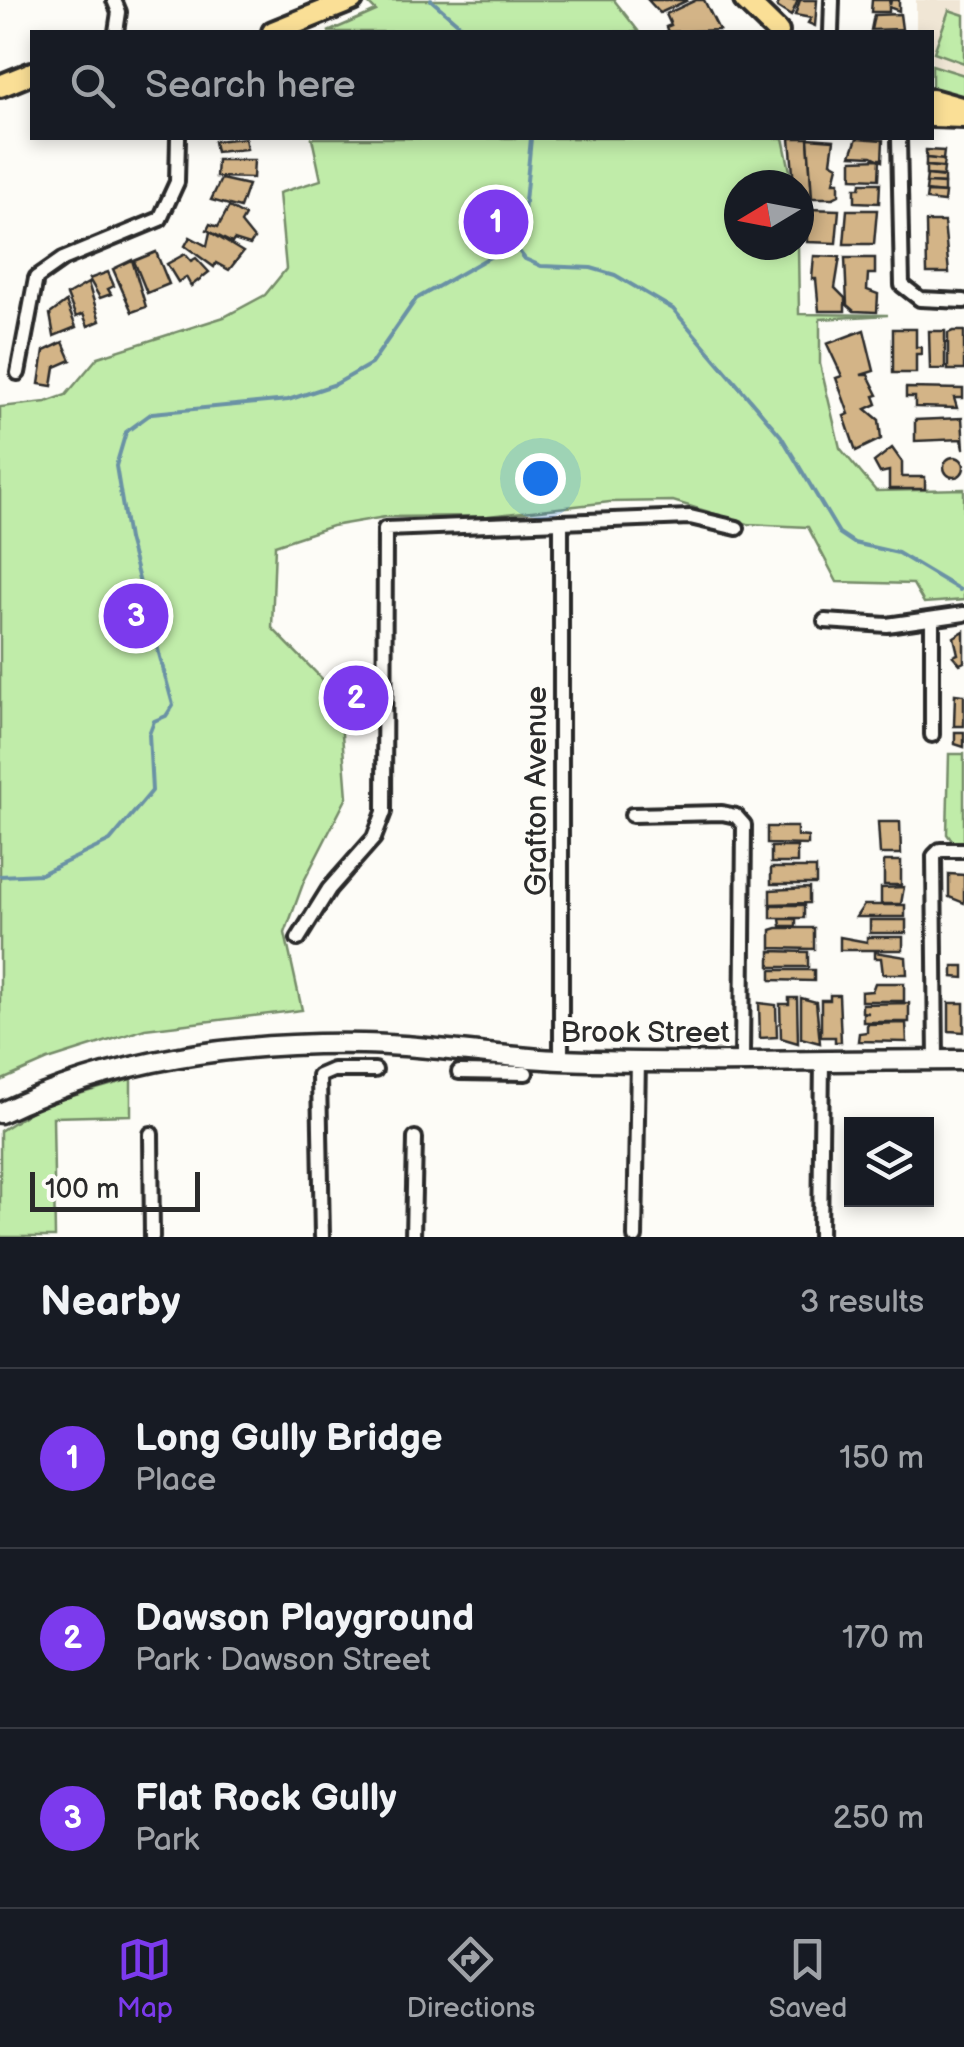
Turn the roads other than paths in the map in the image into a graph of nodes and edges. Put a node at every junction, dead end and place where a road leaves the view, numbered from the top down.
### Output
1 (114, 0) edge
2 (352, 0) edge
3 (730, 0) edge
4 (745, 0) edge
5 (832, 0) edge
6 (116, 30) edge
7 (278, 30) edge
8 (758, 30) edge
9 (776, 30) edge
10 (832, 30) edge
11 (30, 74) edge
12 (0, 86) edge
13 (934, 101) edge
14 (964, 109) edge
15 (934, 116) edge
16 (964, 116) edge
17 (178, 140) edge
18 (899, 140) edge
19 (964, 301) edge
20 (18, 373) dead end
21 (561, 522) junction
22 (737, 528) dead end
23 (964, 614) edge
24 (932, 620) junction
25 (826, 621) dead end
26 (932, 735) dead end
27 (632, 816) dead end
28 (964, 850) edge
29 (298, 940) dead end
30 (822, 1059) junction
31 (561, 1060) junction
32 (638, 1060) junction
33 (742, 1060) junction
34 (936, 1060) junction
35 (964, 1060) edge
36 (489, 1064) junction
37 (375, 1070) dead end
38 (459, 1072) dead end
39 (526, 1073) dead end
40 (0, 1113) edge
41 (151, 1134) dead end
42 (415, 1138) dead end
43 (152, 1237) edge
44 (322, 1237) edge
45 (412, 1237) edge
46 (635, 1237) edge
47 (820, 1237) edge

1 - 6 street
2 - 7 main road
3 - 8 main road
4 - 9 main road
5 - 10 street
11 - 12 main road
13 - 14 main road
15 - 16 main road
17 - 20 street
18 - 19 street
21 - 22 street
21 - 29 street
21 - 31 street, Grafton Avenue
23 - 24 street
24 - 25 street
24 - 26 street
27 - 33 street
28 - 34 street
30 - 33 main road, Brook Street
30 - 34 main road, Brook Street
30 - 47 street
31 - 32 main road, Brook Street
31 - 36 main road, Brook Street
32 - 33 main road, Brook Street
32 - 46 street
34 - 35 main road, Brook Street
36 - 38 street
36 - 39 street
36 - 40 main road, Brook Street
37 - 44 street
41 - 43 street
42 - 45 street

